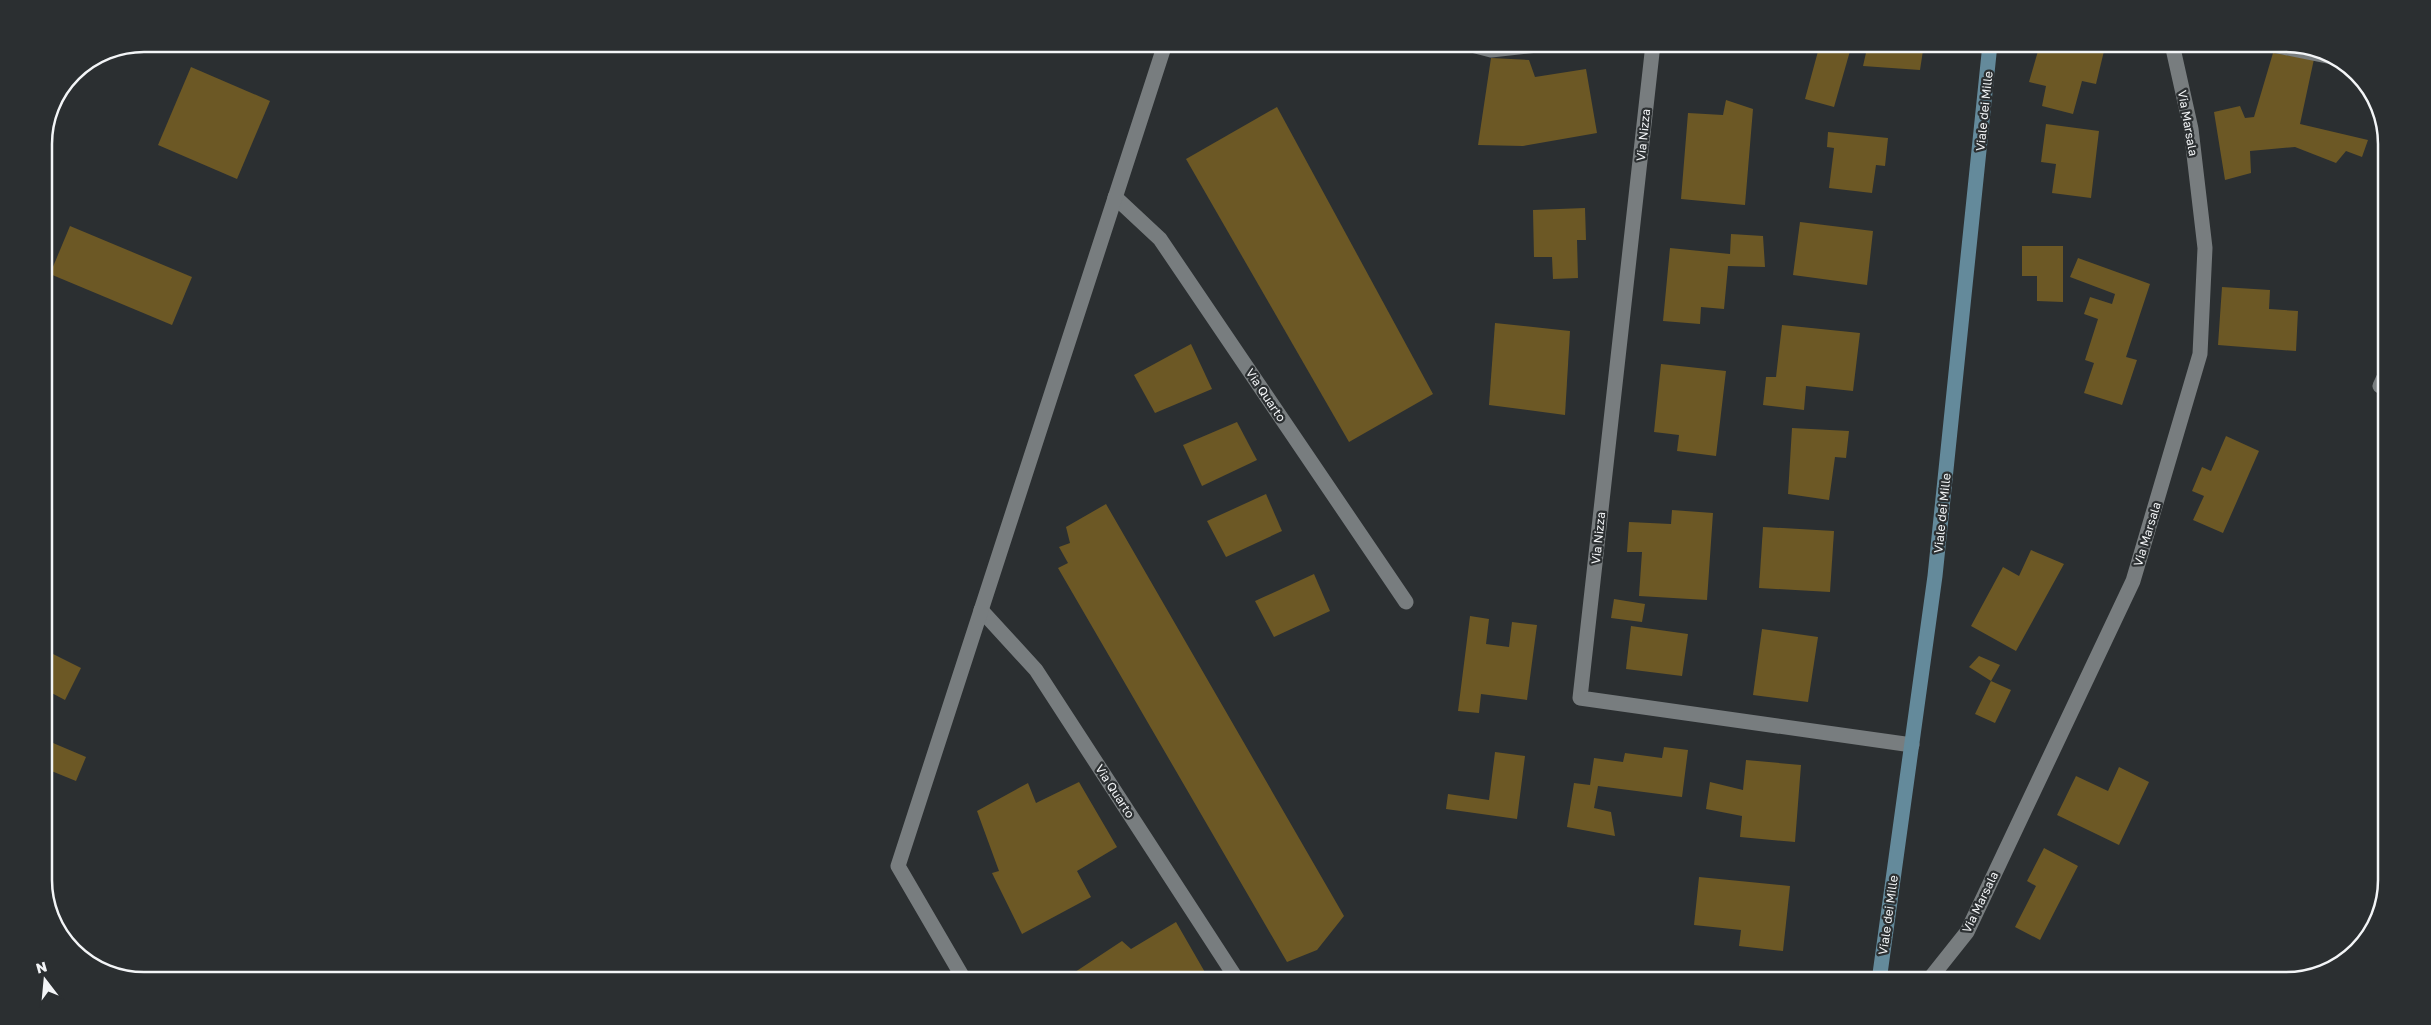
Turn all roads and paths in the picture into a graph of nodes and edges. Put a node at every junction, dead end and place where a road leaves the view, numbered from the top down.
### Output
1 (1162, 52) edge
2 (1652, 52) edge
3 (1989, 52) edge
4 (2174, 52) edge
5 (1115, 197) junction
6 (1406, 602) dead end
7 (981, 610) junction
8 (1912, 745) junction
9 (960, 972) edge
10 (1232, 972) edge
11 (1880, 972) edge
12 (1935, 972) edge

1 - 5 street
2 - 8 street, Via Nizza
3 - 8 main road, Viale dei Mille
4 - 12 street, Via Marsala
5 - 6 street, Via Quarto
5 - 7 street
7 - 9 street
7 - 10 street, Via Quarto
8 - 11 main road, Viale dei Mille

